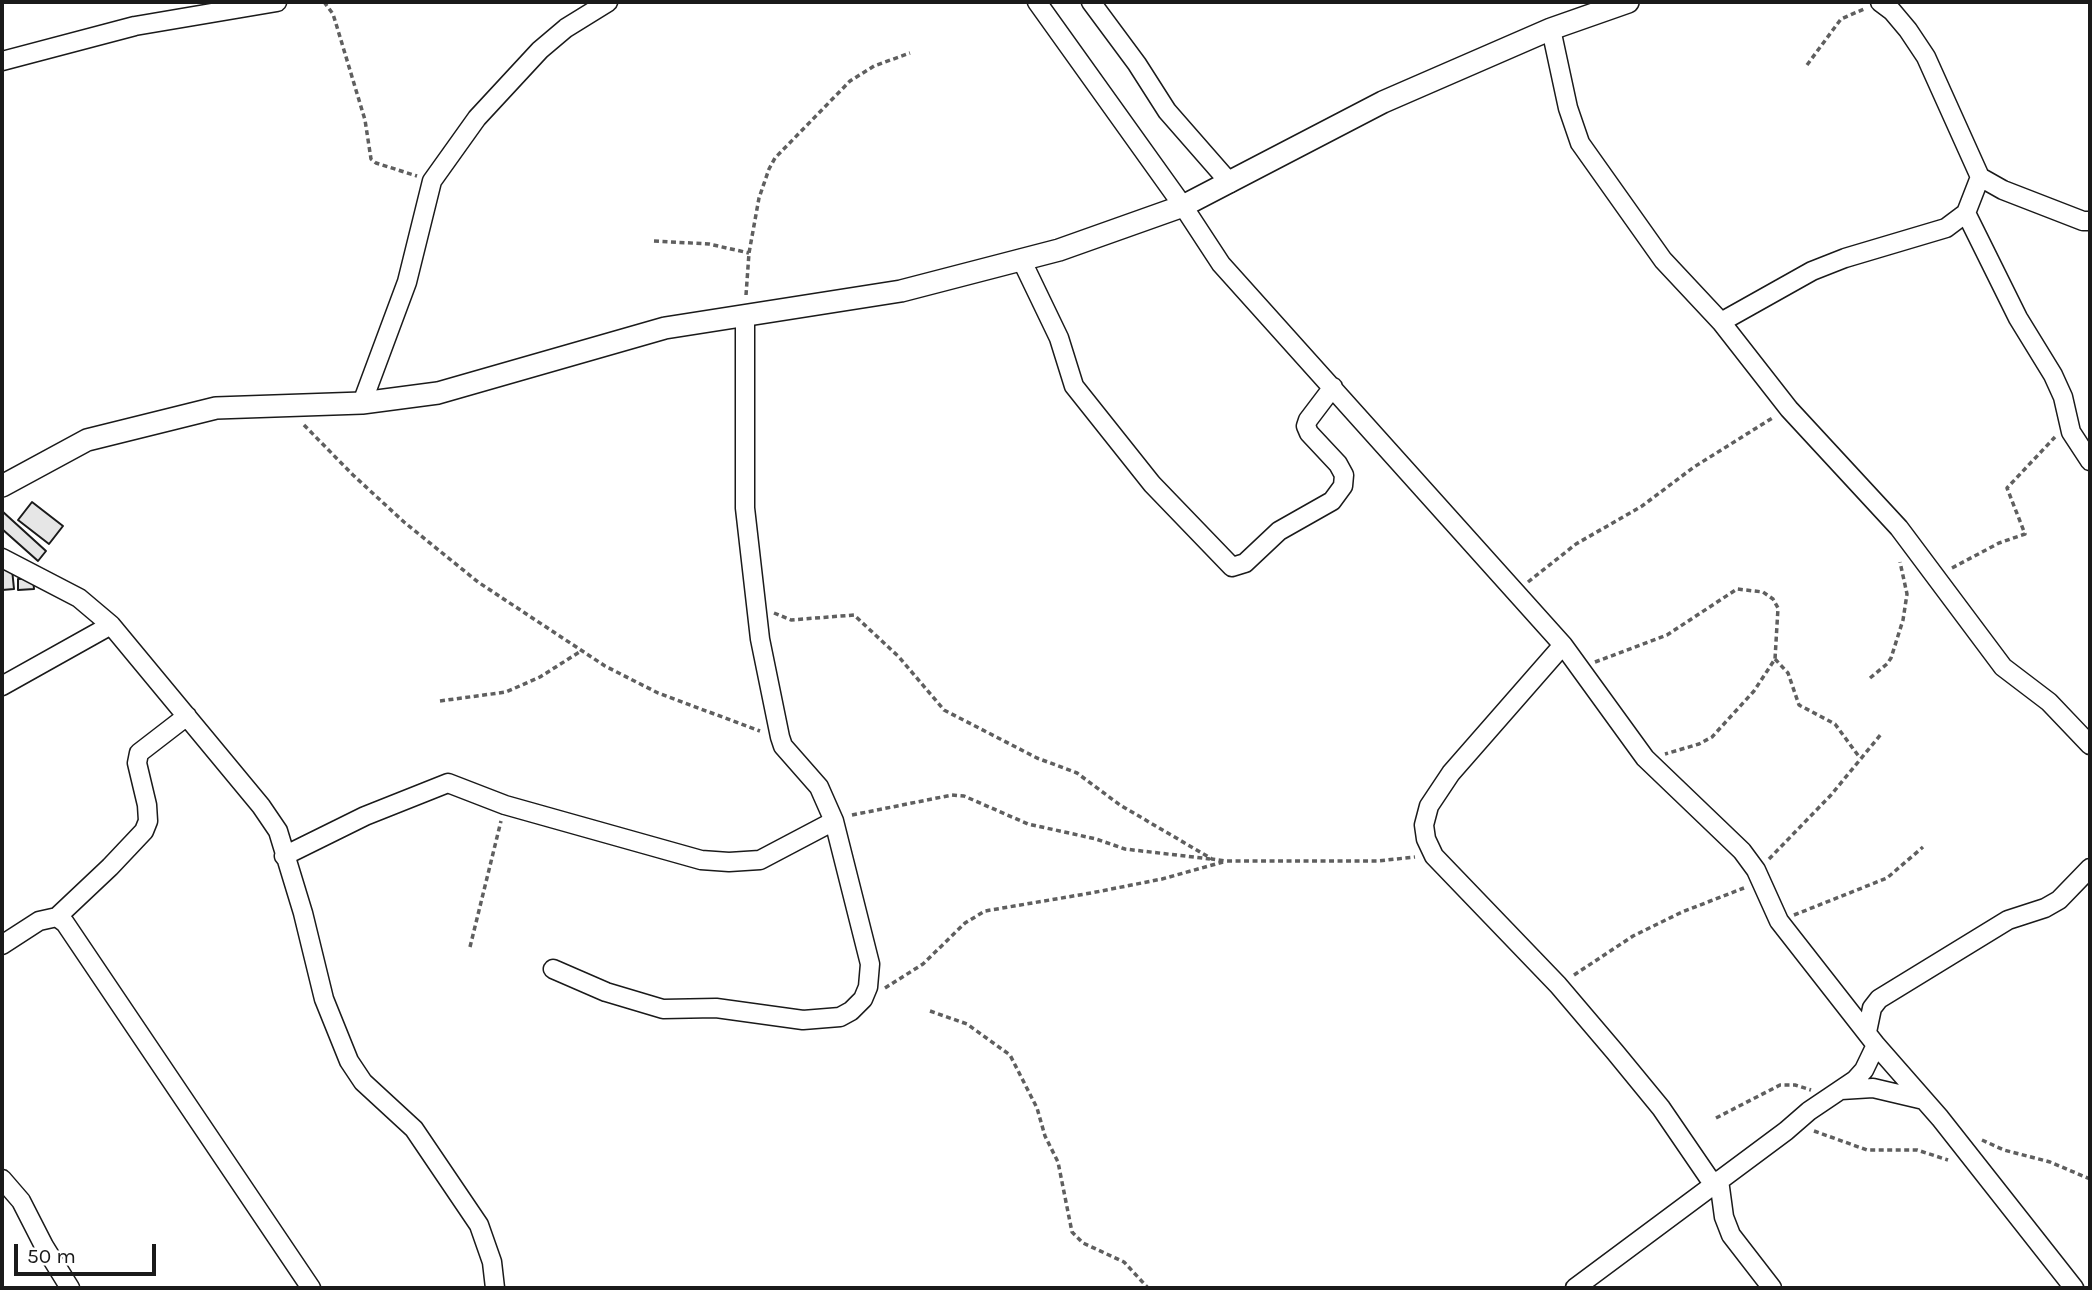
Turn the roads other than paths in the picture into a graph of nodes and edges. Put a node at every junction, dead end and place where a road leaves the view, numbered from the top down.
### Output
1 (277, 2) edge
2 (608, 2) edge
3 (1037, 2) edge
4 (1091, 2) edge
5 (1628, 2) edge
6 (1872, 5) edge
7 (1551, 29) junction
8 (2, 61) edge
9 (1980, 177) junction
10 (1230, 183) junction
11 (1184, 206) junction
12 (1966, 212) junction
13 (2090, 221) edge
14 (1021, 259) junction
15 (745, 315) junction
16 (1721, 322) junction
17 (1333, 387) junction
18 (362, 403) junction
19 (2090, 461) edge
20 (2, 486) edge
21 (2, 558) edge
22 (111, 625) junction
23 (1563, 645) junction
24 (2, 686) edge
25 (187, 716) junction
26 (2090, 745) edge
27 (834, 821) junction
28 (284, 856) junction
29 (2090, 869) edge
30 (57, 917) junction
31 (2, 945) edge
32 (553, 969) dead end
33 (1871, 1039) junction
34 (1834, 1093) junction
35 (1924, 1100) junction
36 (2, 1179) edge
37 (1716, 1182) junction
38 (64, 1286) edge
39 (311, 1288) edge
40 (495, 1288) edge
41 (1575, 1288) edge
42 (1772, 1288) edge
43 (2074, 1288) edge

1 - 8 street
2 - 18 street
3 - 11 street
4 - 10 street
5 - 7 street
6 - 9 street
7 - 10 street
7 - 16 street
9 - 12 street
9 - 13 street
10 - 11 street
11 - 14 street
11 - 17 street
12 - 16 street
12 - 19 street
14 - 15 street
14 - 17 street
15 - 18 street
15 - 27 street
16 - 26 street
17 - 23 street
18 - 20 street
21 - 22 street
22 - 24 street
22 - 25 street
23 - 33 street
23 - 37 street
25 - 28 street
25 - 30 street
27 - 28 street
27 - 32 street
28 - 40 street
29 - 33 street
30 - 31 street
30 - 39 street
33 - 34 street
33 - 35 street
34 - 35 street
34 - 37 street
35 - 43 street
36 - 38 street
37 - 41 street
37 - 42 street

